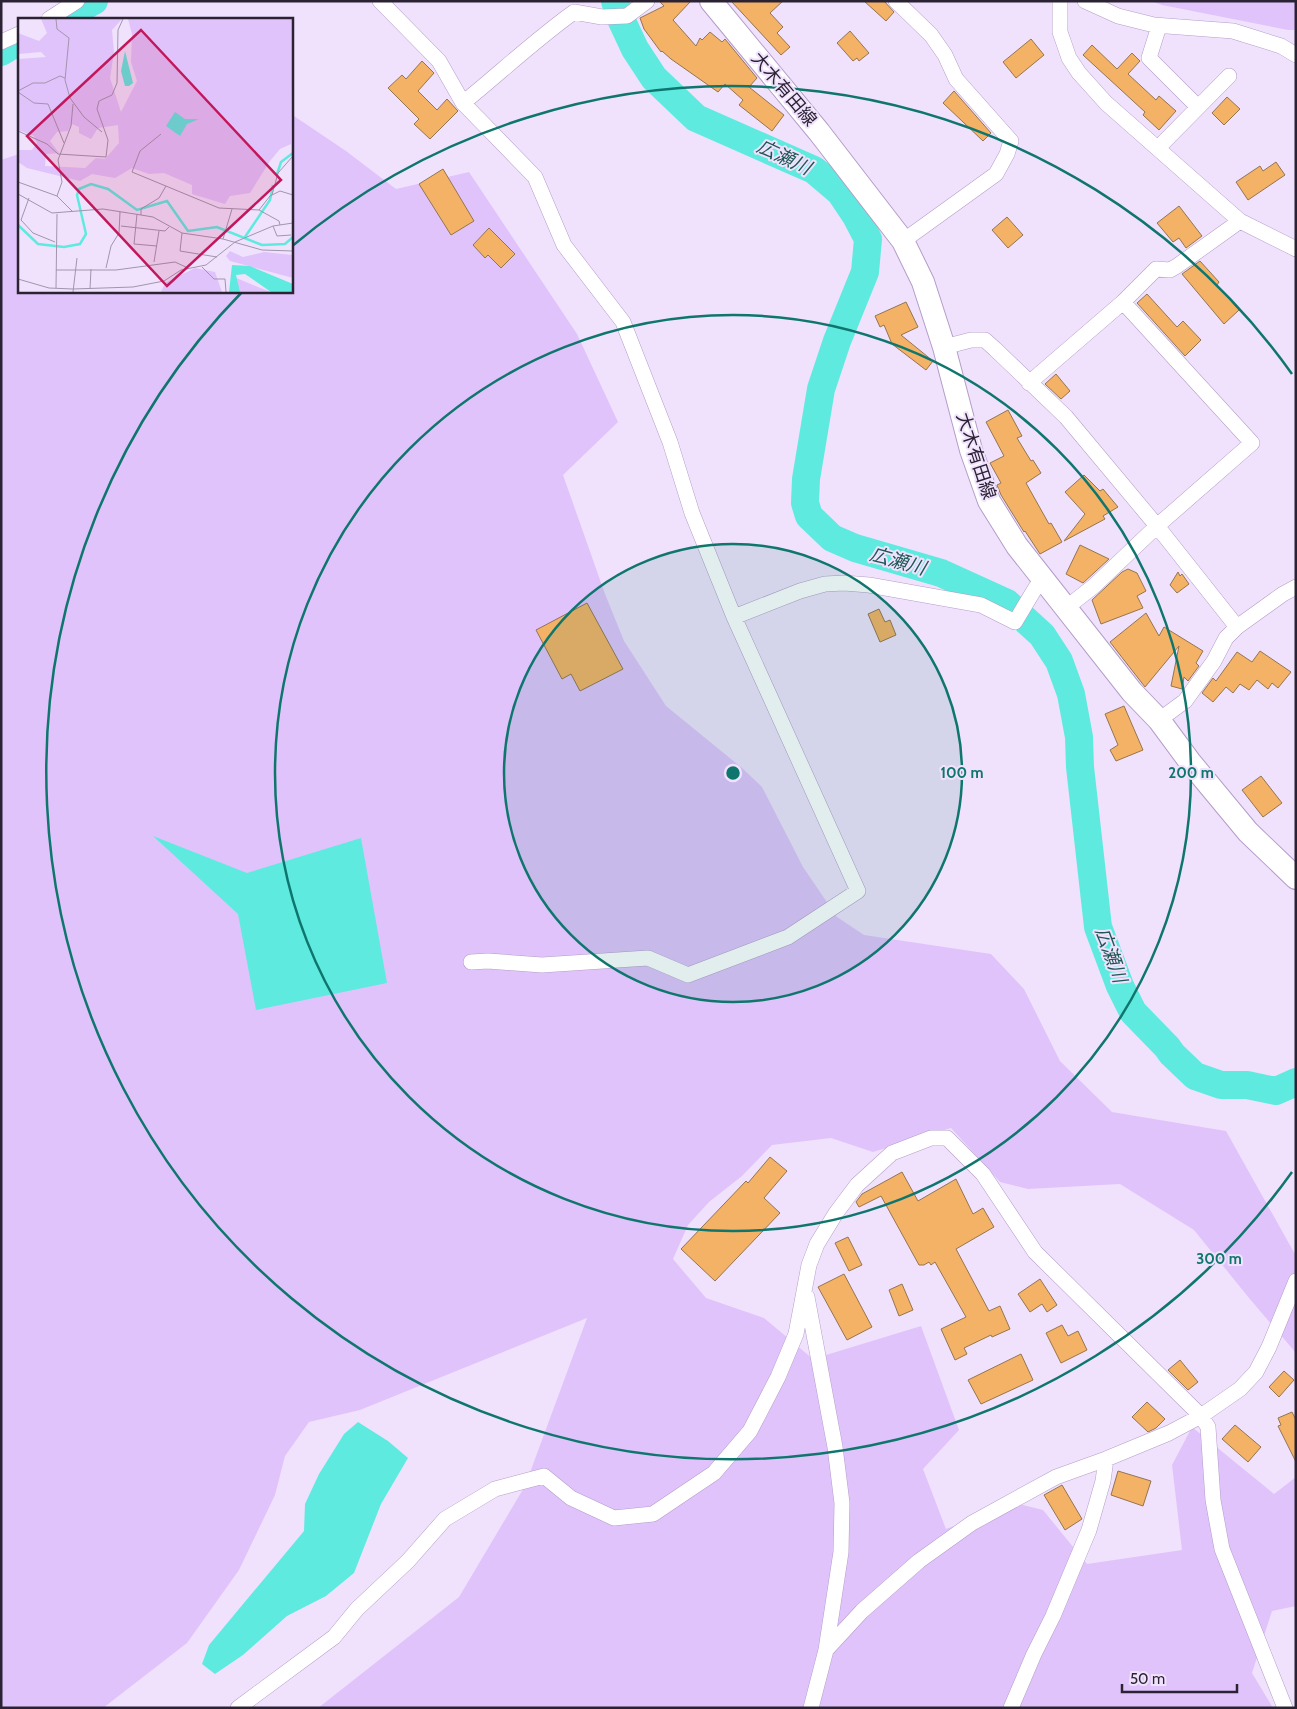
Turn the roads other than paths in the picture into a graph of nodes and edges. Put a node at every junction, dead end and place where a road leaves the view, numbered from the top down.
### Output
1 (77, 1) edge
2 (380, 1) edge
3 (711, 1) edge
4 (896, 1) edge
5 (1060, 1) edge
6 (1085, 1) edge
7 (647, 2) edge
8 (51, 18) edge
9 (1159, 26) junction
10 (18, 34) edge
11 (1, 42) edge
12 (1296, 55) edge
13 (1228, 76) dead end
14 (463, 103) junction
15 (1198, 107) junction
16 (1158, 148) junction
17 (1240, 221) junction
18 (903, 241) junction
19 (1296, 249) edge
20 (1123, 302) junction
21 (944, 347) junction
22 (1029, 384) junction
23 (1157, 526) junction
24 (1042, 586) junction
25 (1296, 587) edge
26 (1066, 608) junction
27 (734, 617) junction
28 (1237, 627) junction
29 (1159, 720) junction
30 (1296, 878) edge
31 (471, 962) dead end
32 (1296, 1281) edge
33 (804, 1283) junction
34 (1201, 1416) junction
35 (1106, 1459) junction
36 (826, 1650) junction
37 (238, 1708) edge
38 (810, 1708) edge
39 (1011, 1708) edge
40 (1285, 1708) edge

1 - 8 street
2 - 14 street
3 - 18 main road, 大木有田線
4 - 18 street
5 - 16 street
6 - 9 street
7 - 14 street
9 - 12 street
9 - 15 street
10 - 11 street
13 - 15 street
14 - 27 street
15 - 16 street
16 - 17 street
17 - 19 street
17 - 20 street
18 - 21 main road, 大木有田線
20 - 22 street
20 - 23 street
21 - 22 street
21 - 24 main road, 大木有田線
22 - 23 street
23 - 26 street
23 - 28 street
24 - 26 main road, 大木有田線
24 - 27 street
25 - 28 street
26 - 29 main road, 大木有田線
27 - 31 street
28 - 29 street
29 - 30 main road, 大木有田線
32 - 34 street
33 - 34 street
33 - 36 street
33 - 37 street
34 - 35 street
34 - 40 street
35 - 36 street
35 - 39 street
36 - 38 street

